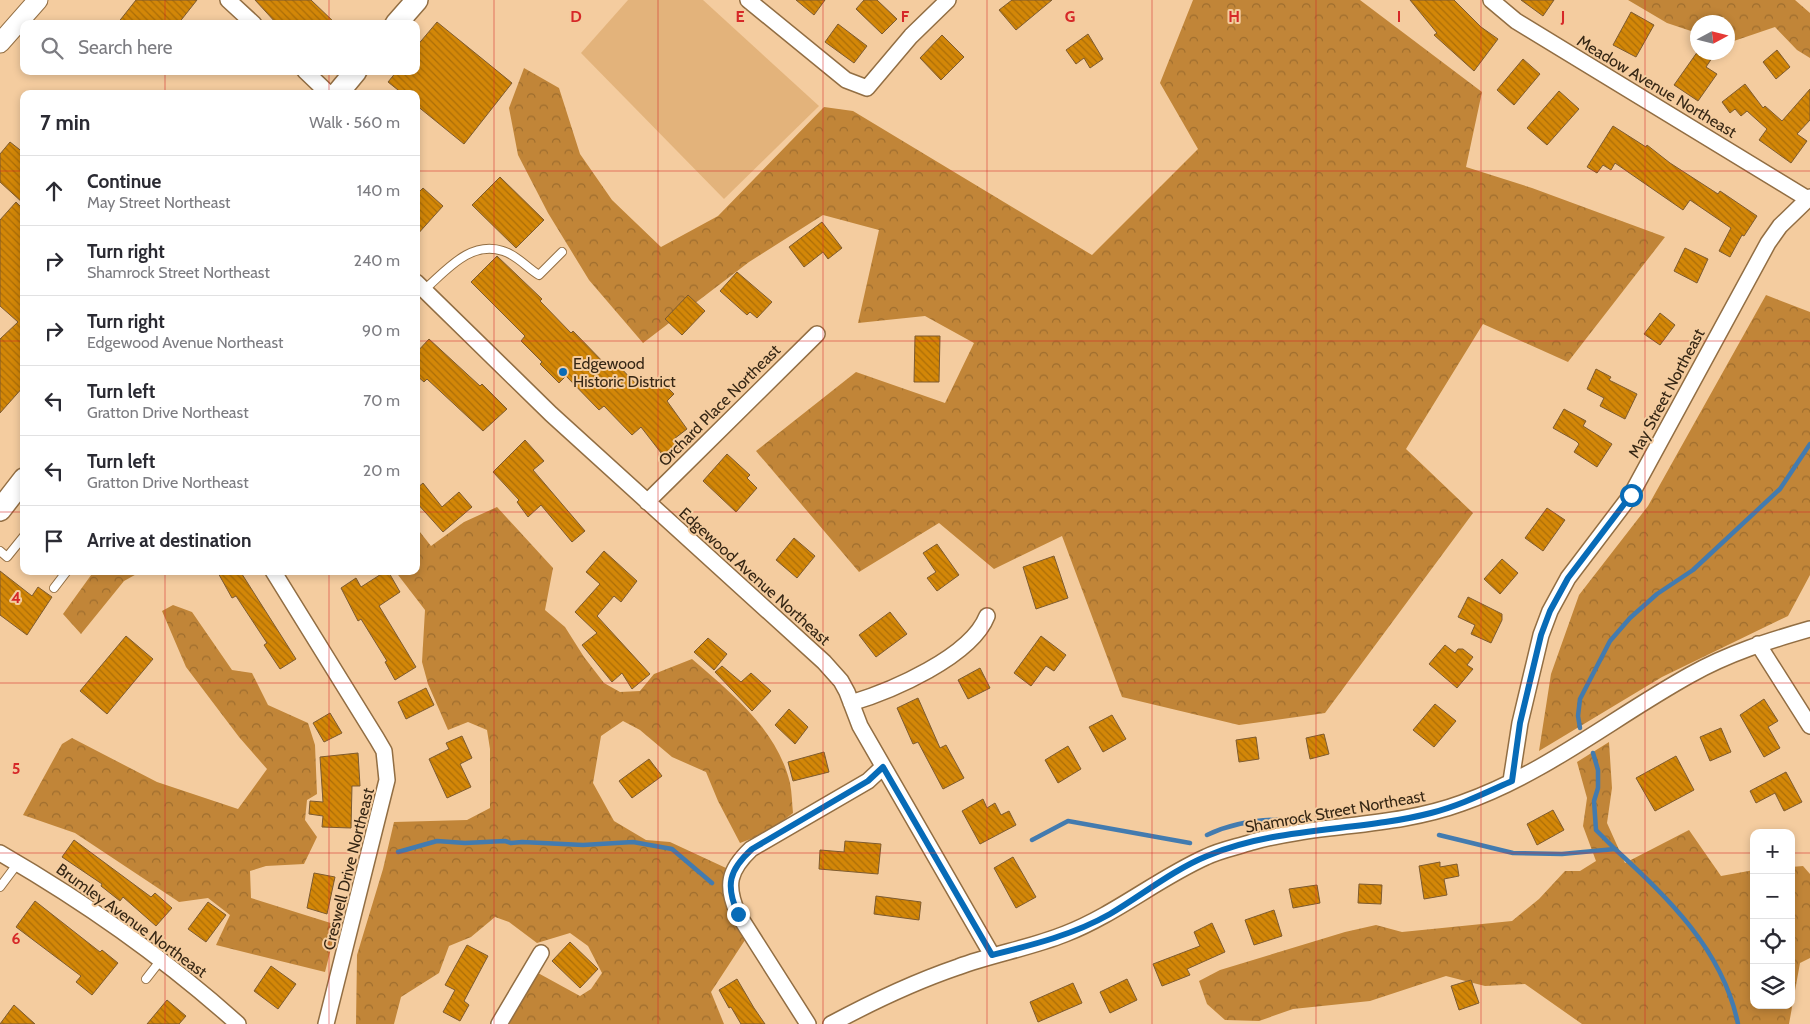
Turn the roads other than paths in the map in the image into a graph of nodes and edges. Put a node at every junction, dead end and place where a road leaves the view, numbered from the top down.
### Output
1 (38, 0) edge
2 (228, 0) edge
3 (416, 0) edge
4 (748, 0) edge
5 (948, 0) edge
6 (1491, 0) edge
7 (20, 20) edge
8 (20, 20) edge
9 (250, 20) edge
10 (399, 20) edge
11 (0, 43) edge
12 (309, 75) edge
13 (353, 75) edge
14 (325, 90) edge
15 (340, 90) edge
16 (1809, 198) edge
17 (562, 252) dead end
18 (420, 286) edge
19 (817, 334) dead end
20 (20, 484) edge
21 (5, 501) edge
22 (647, 502) junction
23 (20, 541) edge
24 (0, 551) edge
25 (64, 575) edge
26 (276, 575) edge
27 (54, 588) dead end
28 (987, 616) dead end
29 (1810, 630) edge
30 (1758, 644) junction
31 (851, 703) junction
32 (1810, 726) edge
33 (883, 767) junction
34 (1512, 781) junction
35 (0, 853) edge
36 (18, 863) junction
37 (0, 887) edge
38 (541, 953) dead end
39 (992, 955) junction
40 (160, 961) junction
41 (146, 979) dead end
42 (238, 1024) edge
43 (326, 1024) edge
44 (499, 1024) edge
45 (808, 1024) edge
46 (831, 1024) edge

1 - 8 street
2 - 9 street
3 - 10 main road
4 - 5 street
6 - 16 street, Meadow Avenue Northeast
7 - 11 street
12 - 14 street
13 - 15 main road
16 - 34 street, May Street Northeast
17 - 18 lane
18 - 22 street, Edgewood Avenue Northeast
19 - 22 street, Orchard Place Northeast
20 - 21 main road
22 - 31 street, Edgewood Avenue Northeast
23 - 24 lane
25 - 27 lane
26 - 43 street, Creswell Drive Northeast
28 - 31 street
29 - 30 street, Shamrock Street Northeast
30 - 32 street
30 - 34 street, Shamrock Street Northeast
31 - 33 street, Edgewood Avenue Northeast
33 - 39 street, Edgewood Avenue Northeast
33 - 45 street
34 - 39 street, Shamrock Street Northeast
35 - 36 street, Brumley Avenue Northeast
36 - 37 lane
36 - 40 street, Brumley Avenue Northeast
38 - 44 street
39 - 46 street, Shamrock Street Northeast
40 - 41 lane
40 - 42 street, Brumley Avenue Northeast

